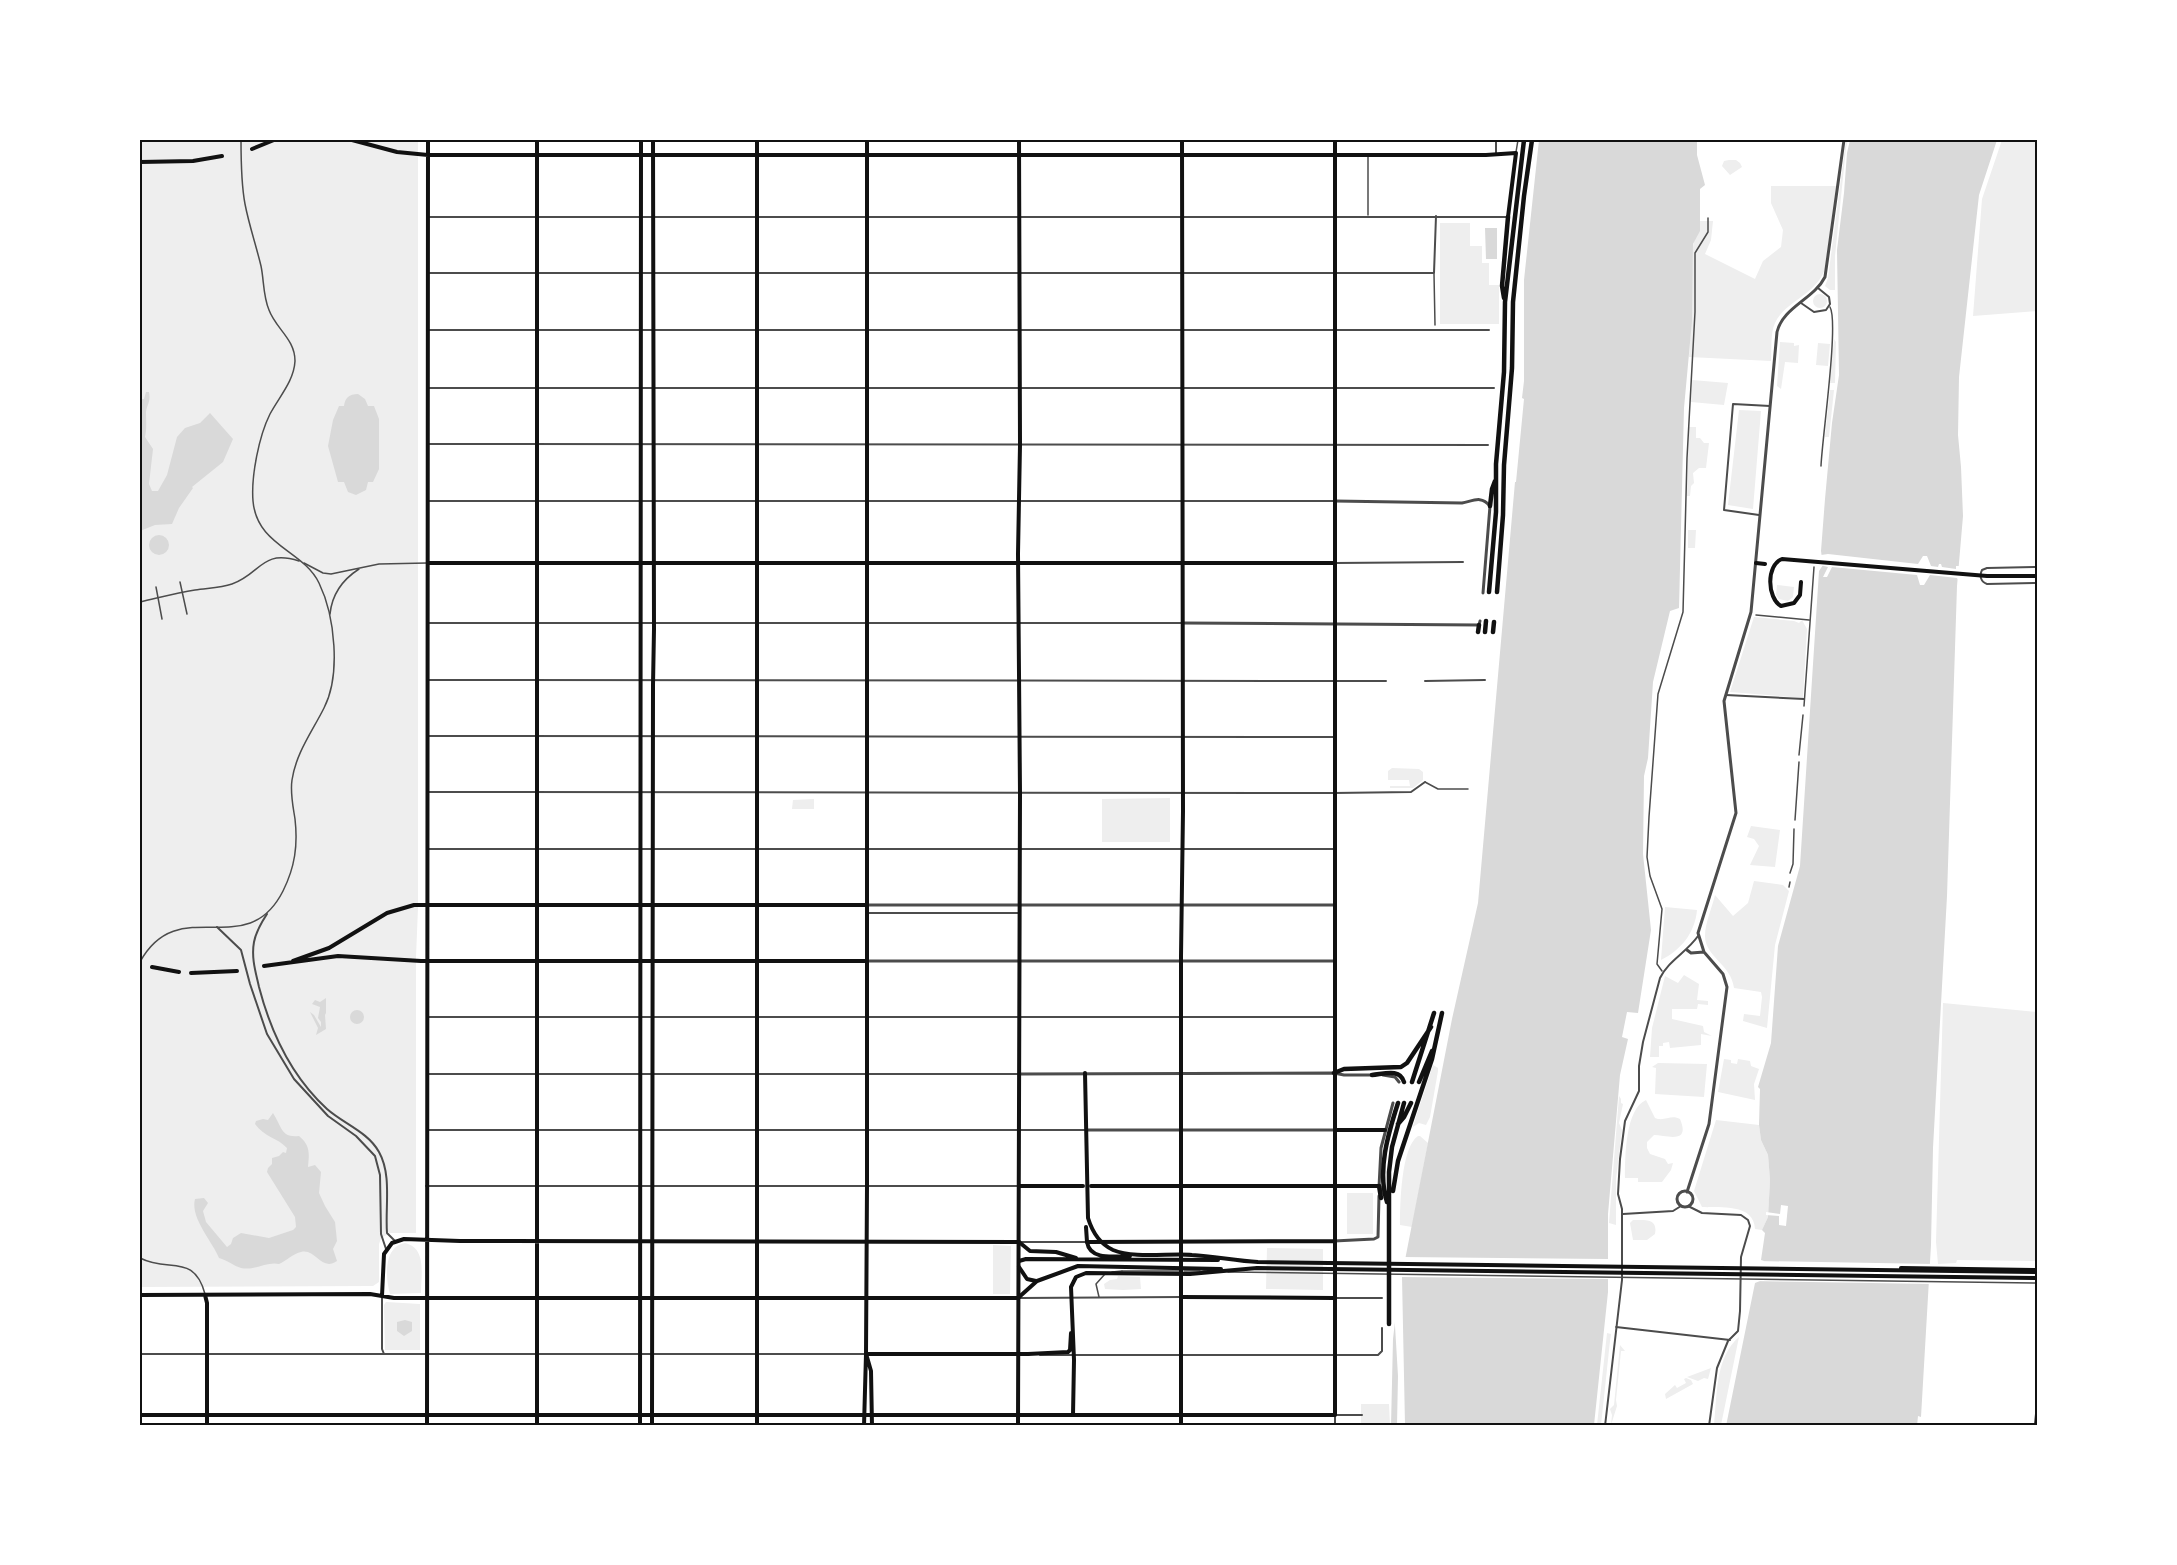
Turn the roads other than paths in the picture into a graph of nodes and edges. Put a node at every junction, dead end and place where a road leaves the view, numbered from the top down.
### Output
1 (241, 140) edge
2 (274, 140) edge
3 (352, 140) edge
4 (429, 140) edge
5 (537, 140) edge
6 (640, 140) edge
7 (653, 140) edge
8 (758, 140) edge
9 (867, 140) edge
10 (1019, 140) edge
11 (1182, 140) edge
12 (1335, 140) edge
13 (1496, 140) edge
14 (1518, 140) edge
15 (1524, 140) edge
16 (1532, 140) edge
17 (1844, 140) edge
18 (252, 149) dead end
19 (1516, 153) junction
20 (1496, 154) junction
21 (429, 155) junction
22 (536, 155) junction
23 (641, 155) junction
24 (653, 155) junction
25 (757, 155) junction
26 (867, 155) junction
27 (1019, 155) junction
28 (1182, 155) junction
29 (1335, 155) junction
30 (1368, 155) junction
31 (222, 156) dead end
32 (140, 162) edge
33 (757, 216) junction
34 (1335, 216) junction
35 (1368, 216) junction
36 (1436, 216) junction
37 (428, 217) junction
38 (537, 217) junction
39 (641, 217) junction
40 (653, 217) junction
41 (866, 217) junction
42 (1018, 217) junction
43 (1182, 217) junction
44 (1508, 217) junction
45 (1708, 218) dead end
46 (428, 273) junction
47 (536, 273) junction
48 (640, 273) junction
49 (653, 273) junction
50 (757, 273) junction
51 (866, 273) junction
52 (1019, 273) junction
53 (1182, 273) junction
54 (1334, 273) junction
55 (1434, 273) junction
56 (1818, 288) junction
57 (1506, 302) junction
58 (1801, 303) junction
59 (1829, 306) junction
60 (1435, 325) dead end
61 (428, 330) junction
62 (536, 330) junction
63 (640, 330) junction
64 (653, 330) junction
65 (757, 330) junction
66 (867, 330) junction
67 (1018, 330) junction
68 (1334, 330) junction
69 (1489, 330) dead end
70 (1181, 331) junction
71 (537, 387) junction
72 (640, 387) junction
73 (653, 387) junction
74 (758, 387) junction
75 (867, 387) junction
76 (1020, 387) junction
77 (1181, 387) junction
78 (428, 388) junction
79 (1335, 388) junction
80 (1494, 388) dead end
81 (1770, 406) junction
82 (428, 444) junction
83 (537, 444) junction
84 (641, 444) junction
85 (653, 444) junction
86 (757, 444) junction
87 (866, 445) junction
88 (1020, 445) junction
89 (1181, 445) junction
90 (1335, 445) junction
91 (1488, 445) dead end
92 (1821, 466) dead end
93 (1496, 478) junction
94 (428, 501) junction
95 (640, 501) junction
96 (652, 501) junction
97 (757, 501) junction
98 (867, 501) junction
99 (1020, 501) junction
100 (1335, 501) junction
101 (537, 502) junction
102 (1181, 502) junction
103 (1490, 506) junction
104 (1759, 515) junction
105 (302, 562) junction
106 (640, 562) junction
107 (654, 562) junction
108 (1463, 562) dead end
109 (428, 563) junction
110 (537, 563) junction
111 (757, 563) junction
112 (867, 563) junction
113 (1018, 563) junction
114 (1181, 563) junction
115 (1335, 563) junction
116 (1756, 563) junction
117 (1765, 564) dead end
118 (362, 567) junction
119 (1814, 567) dead end
120 (2037, 567) edge
121 (2037, 576) edge
122 (180, 582) dead end
123 (1801, 582) dead end
124 (2037, 583) edge
125 (156, 587) dead end
126 (183, 592) junction
127 (1489, 592) dead end
128 (1497, 592) dead end
129 (1483, 593) dead end
130 (158, 598) junction
131 (140, 602) edge
132 (187, 614) dead end
133 (1756, 615) dead end
134 (330, 618) junction
135 (162, 619) dead end
136 (1809, 620) junction
137 (1486, 621) dead end
138 (1494, 622) dead end
139 (428, 623) junction
140 (640, 623) junction
141 (654, 623) junction
142 (757, 623) junction
143 (866, 623) junction
144 (1018, 623) junction
145 (1182, 623) junction
146 (1335, 623) junction
147 (1479, 623) joint
148 (537, 624) junction
149 (1478, 632) dead end
150 (1485, 632) dead end
151 (1493, 632) dead end
152 (428, 680) junction
153 (537, 680) junction
154 (640, 680) junction
155 (653, 680) junction
156 (757, 680) junction
157 (866, 680) junction
158 (1018, 680) junction
159 (1182, 681) junction
160 (1335, 681) junction
161 (1386, 681) dead end
162 (1425, 681) dead end
163 (1485, 681) dead end
164 (1725, 695) junction
165 (1804, 699) junction
166 (1804, 706) dead end
167 (1803, 715) dead end
168 (428, 736) junction
169 (537, 736) junction
170 (640, 736) junction
171 (652, 736) junction
172 (757, 736) junction
173 (867, 736) junction
174 (1019, 736) junction
175 (1182, 736) junction
176 (1334, 737) junction
177 (1799, 754) dead end
178 (1798, 762) dead end
179 (1425, 782) joint
180 (1468, 789) dead end
181 (428, 792) junction
182 (537, 792) junction
183 (640, 792) junction
184 (653, 792) junction
185 (757, 792) junction
186 (867, 792) junction
187 (1020, 792) junction
188 (1183, 793) junction
189 (1334, 793) junction
190 (1795, 820) dead end
191 (1794, 829) dead end
192 (537, 848) junction
193 (640, 848) junction
194 (652, 848) junction
195 (757, 848) junction
196 (428, 849) junction
197 (867, 849) junction
198 (1020, 849) junction
199 (1183, 849) junction
200 (1334, 849) junction
201 (1790, 873) dead end
202 (1790, 882) dead end
203 (1789, 887) dead end
204 (427, 905) junction
205 (537, 905) junction
206 (640, 905) junction
207 (652, 905) junction
208 (757, 905) junction
209 (867, 905) junction
210 (892, 905) junction
211 (994, 905) junction
212 (1020, 905) junction
213 (1182, 905) junction
214 (1334, 905) junction
215 (867, 913) junction
216 (892, 913) junction
217 (267, 914) junction
218 (994, 914) junction
219 (1020, 914) junction
220 (217, 927) junction
221 (1698, 936) junction
222 (1687, 950) junction
223 (1704, 952) junction
224 (537, 960) junction
225 (640, 960) junction
226 (653, 960) junction
227 (427, 961) junction
228 (757, 961) junction
229 (867, 961) junction
230 (1019, 961) junction
231 (1181, 961) junction
232 (1334, 961) junction
233 (140, 962) edge
234 (286, 963) junction
235 (264, 966) dead end
236 (152, 967) dead end
237 (237, 971) dead end
238 (1663, 971) junction
239 (179, 972) dead end
240 (191, 973) dead end
241 (1434, 1013) dead end
242 (1442, 1013) dead end
243 (428, 1017) junction
244 (537, 1017) junction
245 (640, 1017) junction
246 (652, 1017) junction
247 (757, 1017) junction
248 (867, 1017) junction
249 (1334, 1017) junction
250 (1020, 1018) junction
251 (1181, 1018) junction
252 (1431, 1027) junction
253 (1435, 1043) junction
254 (640, 1073) junction
255 (653, 1073) junction
256 (757, 1073) junction
257 (1085, 1073) junction
258 (1182, 1073) junction
259 (1334, 1073) junction
260 (428, 1074) junction
261 (537, 1074) junction
262 (867, 1074) junction
263 (1020, 1074) junction
264 (1372, 1075) joint
265 (1402, 1082) dead end
266 (1412, 1082) dead end
267 (1419, 1082) dead end
268 (1398, 1103) junction
269 (1410, 1103) dead end
270 (1019, 1129) junction
271 (1182, 1129) junction
272 (427, 1130) junction
273 (537, 1130) junction
274 (640, 1130) junction
275 (652, 1130) junction
276 (757, 1130) junction
277 (867, 1130) junction
278 (1087, 1130) junction
279 (1335, 1130) junction
280 (1385, 1130) junction
281 (1386, 1171) junction
282 (426, 1186) junction
283 (537, 1186) junction
284 (640, 1186) junction
285 (652, 1186) junction
286 (757, 1186) junction
287 (867, 1186) junction
288 (1019, 1186) junction
289 (1083, 1186) dead end
290 (1091, 1186) dead end
291 (1181, 1186) junction
292 (1335, 1186) junction
293 (1379, 1186) junction
294 (1393, 1191) dead end
295 (1687, 1192) junction
296 (1381, 1197) dead end
297 (1681, 1206) junction
298 (1688, 1206) junction
299 (1623, 1214) junction
300 (1086, 1227) dead end
301 (427, 1240) junction
302 (757, 1240) junction
303 (395, 1241) junction
304 (536, 1241) junction
305 (866, 1241) junction
306 (1181, 1241) junction
307 (1334, 1241) junction
308 (640, 1242) junction
309 (652, 1242) junction
310 (1018, 1242) junction
311 (1087, 1242) junction
312 (386, 1250) junction
313 (140, 1258) edge
314 (1170, 1259) junction
315 (1082, 1260) junction
316 (1019, 1261) junction
317 (1019, 1267) junction
318 (1170, 1268) junction
319 (2037, 1271) edge
320 (2037, 1280) edge
321 (1037, 1281) junction
322 (140, 1294) edge
323 (205, 1295) junction
324 (382, 1296) junction
325 (1182, 1297) junction
326 (426, 1298) junction
327 (757, 1298) junction
328 (866, 1298) junction
329 (1018, 1298) junction
330 (1099, 1298) junction
331 (1334, 1298) junction
332 (1382, 1298) dead end
333 (537, 1299) junction
334 (640, 1299) junction
335 (652, 1299) junction
336 (1073, 1322) junction
337 (1389, 1324) dead end
338 (1616, 1327) junction
339 (1382, 1328) dead end
340 (1730, 1340) junction
341 (140, 1354) edge
342 (207, 1354) junction
343 (384, 1354) junction
344 (426, 1354) junction
345 (537, 1354) junction
346 (640, 1354) junction
347 (653, 1354) junction
348 (757, 1354) junction
349 (866, 1354) junction
350 (1019, 1354) junction
351 (1029, 1354) junction
352 (1181, 1354) junction
353 (1334, 1354) junction
354 (1074, 1355) junction
355 (872, 1386) junction
356 (864, 1401) junction
357 (2037, 1402) edge
358 (140, 1415) edge
359 (207, 1415) junction
360 (427, 1415) junction
361 (537, 1415) junction
362 (640, 1415) junction
363 (652, 1415) junction
364 (757, 1415) junction
365 (863, 1415) junction
366 (872, 1415) junction
367 (1018, 1415) junction
368 (1073, 1415) junction
369 (1181, 1415) junction
370 (1335, 1415) junction
371 (1362, 1415) dead end
372 (2037, 1416) edge
373 (207, 1425) edge
374 (427, 1425) edge
375 (537, 1425) edge
376 (640, 1425) edge
377 (652, 1425) edge
378 (757, 1425) edge
379 (864, 1425) edge
380 (872, 1425) edge
381 (1018, 1425) edge
382 (1181, 1425) edge
383 (1335, 1425) edge
384 (1605, 1425) edge
385 (1709, 1425) edge
386 (2036, 1425) edge

1 - 105 street
2 - 18 main road
3 - 21 main road
4 - 21 main road
5 - 22 main road
6 - 23 main road
7 - 24 main road
8 - 25 main road
9 - 26 main road
10 - 27 main road
11 - 28 main road
12 - 29 main road
13 - 20 street
14 - 19 street
15 - 57 highway
16 - 128 highway
17 - 56 street
19 - 20 main road
19 - 44 main road
20 - 30 main road
21 - 22 main road
21 - 37 main road
22 - 23 main road
22 - 38 main road
23 - 24 main road
23 - 39 main road
24 - 25 main road
24 - 40 main road
25 - 26 main road
25 - 33 main road
26 - 27 main road
26 - 41 main road
27 - 28 main road
27 - 42 main road
28 - 29 main road
28 - 43 main road
29 - 30 main road
29 - 34 main road
30 - 35 street
31 - 32 main road
33 - 40 street
33 - 41 street
33 - 50 main road
34 - 35 street
34 - 43 street
34 - 54 main road
35 - 36 street
36 - 44 street
36 - 55 street
37 - 38 street
37 - 46 main road
38 - 39 street
38 - 47 main road
39 - 40 street
39 - 48 main road
40 - 49 main road
41 - 42 street
41 - 51 main road
42 - 43 street
42 - 52 main road
43 - 53 main road
44 - 57 highway
45 - 238 street
46 - 47 street
46 - 61 main road
47 - 48 street
47 - 62 main road
48 - 49 street
48 - 63 main road
49 - 50 street
49 - 64 main road
50 - 51 street
50 - 65 main road
51 - 52 street
51 - 66 main road
52 - 53 street
52 - 67 main road
53 - 54 street
53 - 70 main road
54 - 55 street
54 - 68 main road
55 - 60 street
56 - 58 street
56 - 59 street
57 - 93 highway
58 - 59 street
58 - 81 street
59 - 92 street
61 - 62 street
61 - 78 main road
62 - 63 street
62 - 71 main road
63 - 64 street
63 - 72 main road
64 - 65 street
64 - 73 main road
65 - 66 street
65 - 74 main road
66 - 67 street
66 - 75 main road
67 - 70 street
67 - 76 main road
68 - 69 street
68 - 70 street
68 - 79 main road
70 - 77 main road
71 - 72 street
71 - 78 street
71 - 83 main road
72 - 73 street
72 - 84 main road
73 - 74 street
73 - 85 main road
74 - 75 street
74 - 86 main road
75 - 76 street
75 - 87 main road
76 - 77 street
76 - 88 main road
77 - 79 street
77 - 89 main road
78 - 82 main road
79 - 80 street
79 - 90 main road
81 - 104 street
81 - 104 street
82 - 83 street
82 - 94 main road
83 - 84 street
83 - 101 main road
84 - 85 street
84 - 95 main road
85 - 86 street
85 - 96 main road
86 - 87 street
86 - 97 main road
87 - 88 street
87 - 98 main road
88 - 89 street
88 - 99 main road
89 - 90 street
89 - 102 main road
90 - 91 street
90 - 100 main road
93 - 103 highway
93 - 127 highway
94 - 101 street
94 - 109 main road
95 - 96 street
95 - 101 street
95 - 106 main road
96 - 97 street
96 - 107 main road
97 - 98 street
97 - 111 main road
98 - 99 street
98 - 112 main road
99 - 102 street
99 - 113 main road
100 - 102 street
100 - 103 street
100 - 115 main road
101 - 110 main road
102 - 114 main road
103 - 129 street
104 - 116 street
105 - 118 street
105 - 126 street
105 - 134 street
106 - 107 main road
106 - 110 main road
106 - 140 main road
107 - 111 main road
107 - 141 main road
108 - 115 street
109 - 110 main road
109 - 118 street
109 - 139 main road
110 - 148 main road
111 - 112 main road
111 - 142 main road
112 - 113 main road
112 - 143 main road
113 - 114 main road
113 - 144 main road
114 - 115 main road
114 - 145 main road
115 - 146 main road
116 - 117 main road
116 - 164 street
118 - 134 street
119 - 136 street
120 - 124 street
121 - 123 main road
122 - 126 street
125 - 130 street
126 - 130 street
126 - 132 street
130 - 131 street
130 - 135 street
133 - 136 street
134 - 217 street
136 - 165 street
137 - 150 highway
138 - 151 highway
139 - 148 street
139 - 152 main road
140 - 141 street
140 - 148 street
140 - 154 main road
141 - 142 street
141 - 155 main road
142 - 143 street
142 - 156 main road
143 - 144 street
143 - 157 main road
144 - 145 street
144 - 158 main road
145 - 146 street
145 - 159 main road
146 - 147 street
146 - 160 main road
147 - 149 highway
148 - 153 main road
152 - 153 street
152 - 168 main road
153 - 154 street
153 - 169 main road
154 - 155 street
154 - 170 main road
155 - 156 street
155 - 171 main road
156 - 157 street
156 - 172 main road
157 - 158 street
157 - 173 main road
158 - 159 street
158 - 174 main road
159 - 160 street
159 - 175 main road
160 - 161 street
160 - 176 main road
162 - 163 street
164 - 165 street
164 - 221 street
165 - 166 street
167 - 177 street
168 - 169 street
168 - 181 main road
169 - 170 street
169 - 182 main road
170 - 171 street
170 - 183 main road
171 - 172 street
171 - 184 main road
172 - 173 street
172 - 185 main road
173 - 174 street
173 - 186 main road
174 - 175 street
174 - 187 main road
175 - 176 street
175 - 188 main road
176 - 189 main road
178 - 190 street
179 - 180 street
179 - 189 street
181 - 182 street
181 - 196 main road
182 - 183 street
182 - 192 main road
183 - 184 street
183 - 193 main road
184 - 185 street
184 - 194 main road
185 - 186 street
185 - 195 main road
186 - 187 street
186 - 197 main road
187 - 188 street
187 - 198 main road
188 - 189 street
188 - 199 main road
189 - 200 main road
191 - 201 street
192 - 193 street
192 - 196 street
192 - 205 main road
193 - 194 street
193 - 206 main road
194 - 195 street
194 - 207 main road
195 - 197 street
195 - 208 main road
196 - 204 main road
197 - 198 street
197 - 209 main road
198 - 199 street
198 - 212 main road
199 - 200 street
199 - 213 main road
200 - 214 main road
202 - 203 street
204 - 205 main road
204 - 227 main road
204 - 234 main road
205 - 206 main road
205 - 224 main road
206 - 207 main road
206 - 225 main road
207 - 208 main road
207 - 226 main road
208 - 209 main road
208 - 228 main road
209 - 210 street
209 - 215 main road
210 - 211 street
210 - 216 street
211 - 212 street
211 - 218 street
212 - 213 street
212 - 219 main road
213 - 214 street
213 - 231 main road
214 - 232 main road
215 - 216 street
215 - 229 main road
216 - 218 street
217 - 220 street
217 - 303 street
218 - 219 street
219 - 230 main road
220 - 233 street
220 - 312 street
221 - 222 street
221 - 223 street
222 - 223 street
222 - 238 street
223 - 295 street
224 - 225 main road
224 - 227 main road
224 - 244 main road
225 - 226 main road
225 - 245 main road
226 - 228 main road
226 - 246 main road
227 - 234 main road
227 - 243 main road
228 - 229 main road
228 - 247 main road
229 - 230 street
229 - 248 main road
230 - 231 street
230 - 250 main road
231 - 232 street
231 - 251 main road
232 - 249 main road
234 - 235 main road
236 - 239 main road
237 - 240 main road
238 - 299 street
241 - 252 highway
242 - 253 highway
243 - 244 street
243 - 260 main road
244 - 245 street
244 - 261 main road
245 - 246 street
245 - 254 main road
246 - 247 street
246 - 255 main road
247 - 248 street
247 - 256 main road
248 - 250 street
248 - 262 main road
249 - 251 street
249 - 259 main road
250 - 251 street
250 - 263 main road
251 - 258 main road
252 - 259 highway
252 - 266 highway
253 - 267 highway
253 - 294 highway
254 - 255 street
254 - 261 street
254 - 274 main road
255 - 256 street
255 - 275 main road
256 - 262 street
256 - 276 main road
257 - 258 street
257 - 263 street
257 - 278 main road
258 - 259 street
258 - 271 main road
259 - 264 street
259 - 279 main road
260 - 261 street
260 - 272 main road
261 - 273 main road
262 - 263 street
262 - 277 main road
263 - 270 main road
264 - 265 highway
268 - 280 street
268 - 281 highway
268 - 281 highway
269 - 280 highway
270 - 277 street
270 - 278 street
270 - 288 main road
271 - 278 street
271 - 279 street
271 - 291 main road
272 - 273 street
272 - 282 main road
273 - 274 street
273 - 283 main road
274 - 275 street
274 - 284 main road
275 - 276 street
275 - 285 main road
276 - 277 street
276 - 286 main road
277 - 287 main road
278 - 319 main road
279 - 280 main road
279 - 292 main road
280 - 293 street
281 - 337 highway
282 - 283 street
282 - 301 main road
283 - 284 street
283 - 304 main road
284 - 285 street
284 - 308 main road
285 - 286 street
285 - 309 main road
286 - 287 street
286 - 302 main road
287 - 288 street
287 - 305 main road
288 - 289 main road
288 - 310 main road
290 - 291 main road
291 - 292 main road
291 - 306 main road
292 - 293 main road
292 - 307 main road
293 - 296 highway
293 - 307 street
295 - 297 street
295 - 298 street
297 - 298 street
297 - 299 street
298 - 340 street
299 - 338 street
300 - 311 main road
301 - 303 main road
301 - 304 main road
301 - 326 main road
302 - 305 main road
302 - 309 main road
302 - 327 main road
303 - 312 main road
304 - 308 main road
304 - 333 main road
305 - 310 main road
305 - 328 main road
306 - 307 main road
306 - 311 main road
306 - 325 main road
307 - 331 main road
308 - 309 main road
308 - 334 main road
309 - 335 main road
310 - 311 street
310 - 315 main road
310 - 316 main road
311 - 314 main road
312 - 324 main road
313 - 323 street
314 - 315 main road
314 - 319 main road
315 - 316 main road
316 - 317 main road
317 - 321 main road
317 - 329 main road
318 - 320 main road
318 - 320 street
318 - 321 main road
318 - 330 street
320 - 336 main road
321 - 329 main road
322 - 323 main road
323 - 324 main road
323 - 342 main road
324 - 326 main road
324 - 343 street
325 - 330 street
325 - 331 main road
325 - 352 main road
326 - 333 main road
326 - 344 main road
327 - 328 main road
327 - 335 main road
327 - 348 main road
328 - 329 main road
328 - 349 main road
329 - 330 street
329 - 350 main road
331 - 332 street
331 - 353 main road
333 - 334 main road
333 - 345 main road
334 - 335 main road
334 - 346 main road
335 - 347 main road
336 - 351 main road
336 - 354 main road
338 - 340 street
338 - 384 street
339 - 353 street
340 - 385 street
341 - 342 street
342 - 343 street
342 - 359 main road
343 - 344 street
344 - 345 street
344 - 360 main road
345 - 346 street
345 - 361 main road
346 - 347 street
346 - 362 main road
347 - 348 street
347 - 363 main road
348 - 349 street
348 - 364 main road
349 - 350 main road
349 - 355 main road
349 - 356 main road
350 - 351 main road
350 - 367 main road
351 - 354 street
352 - 353 street
352 - 354 street
352 - 369 main road
353 - 370 main road
354 - 368 main road
355 - 356 main road
355 - 366 main road
356 - 365 main road
357 - 372 main road
358 - 359 main road
359 - 360 main road
359 - 373 main road
360 - 361 main road
360 - 374 main road
361 - 362 main road
361 - 375 main road
362 - 363 main road
362 - 376 main road
363 - 364 main road
363 - 377 main road
364 - 365 main road
364 - 378 main road
365 - 366 main road
365 - 379 main road
366 - 367 main road
366 - 380 main road
367 - 368 main road
367 - 381 main road
368 - 369 main road
369 - 370 main road
369 - 382 main road
370 - 371 street
370 - 383 street
372 - 386 main road

